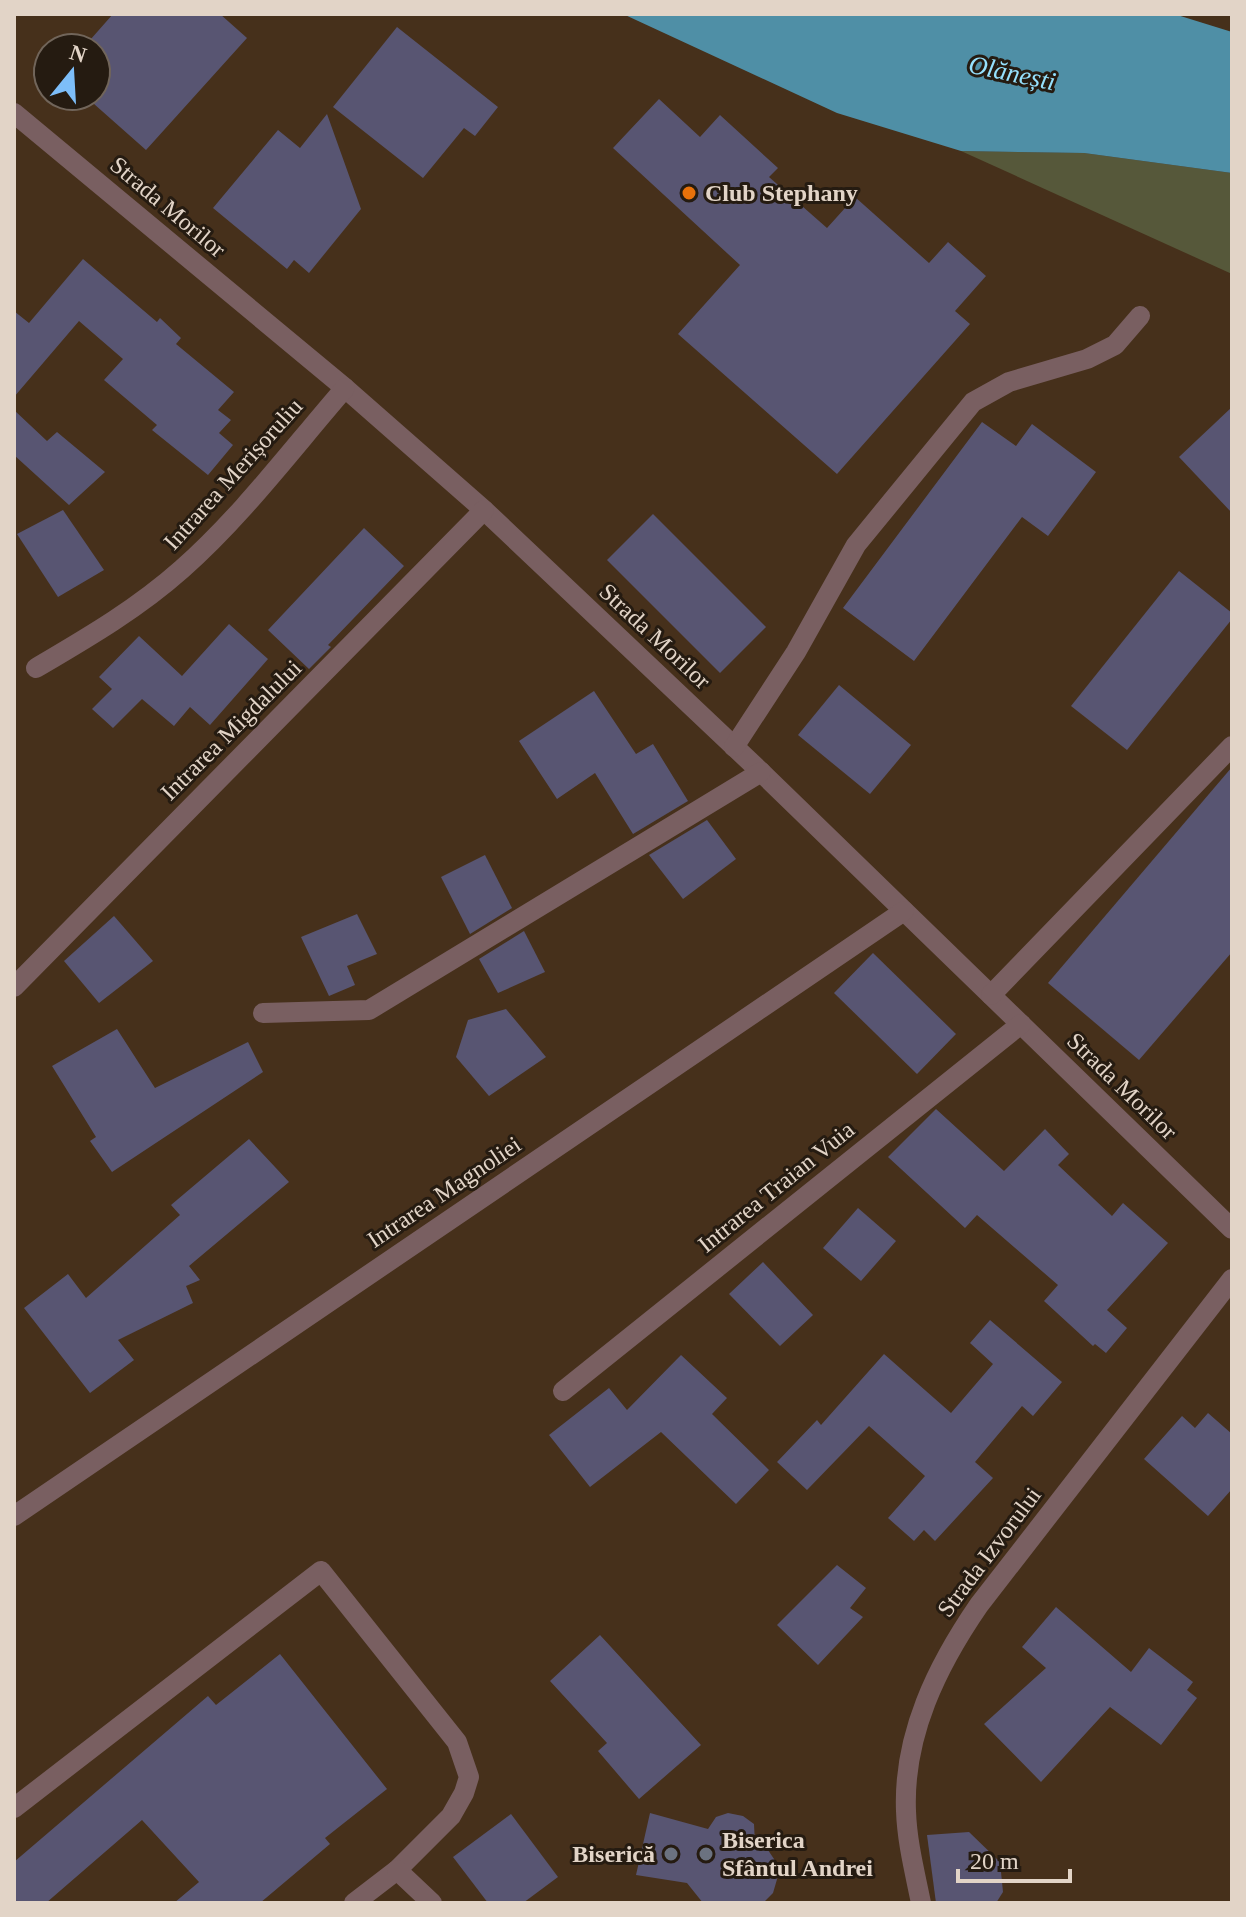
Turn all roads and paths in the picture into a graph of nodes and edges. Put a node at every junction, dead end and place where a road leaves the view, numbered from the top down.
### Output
1 (14, 113) edge
2 (1140, 316) dead end
3 (345, 388) junction
4 (484, 510) junction
5 (36, 668) dead end
6 (1232, 746) edge
7 (734, 747) junction
8 (761, 772) junction
9 (904, 911) junction
10 (14, 987) edge
11 (991, 995) junction
12 (263, 1013) dead end
13 (1021, 1024) junction
14 (1232, 1229) edge
15 (1232, 1279) edge
16 (563, 1391) dead end
17 (14, 1516) edge
18 (14, 1808) edge
19 (397, 1870) junction
20 (354, 1903) edge
21 (432, 1903) edge
22 (921, 1903) edge

1 - 3 street, Strada Morilor
2 - 7 street
3 - 4 street, Strada Morilor
3 - 5 street, Intrarea Merișoruliu
4 - 7 street, Strada Morilor
4 - 10 street, Intrarea Migdalului
6 - 11 street
7 - 8 street, Strada Morilor
8 - 9 street, Strada Morilor
8 - 12 street
9 - 11 street, Strada Morilor
9 - 17 street, Intrarea Magnoliei
11 - 13 street, Strada Morilor
13 - 14 street, Strada Morilor
13 - 16 street, Intrarea Traian Vuia
15 - 22 street, Strada Izvorului
18 - 19 street
19 - 20 street
19 - 21 street

